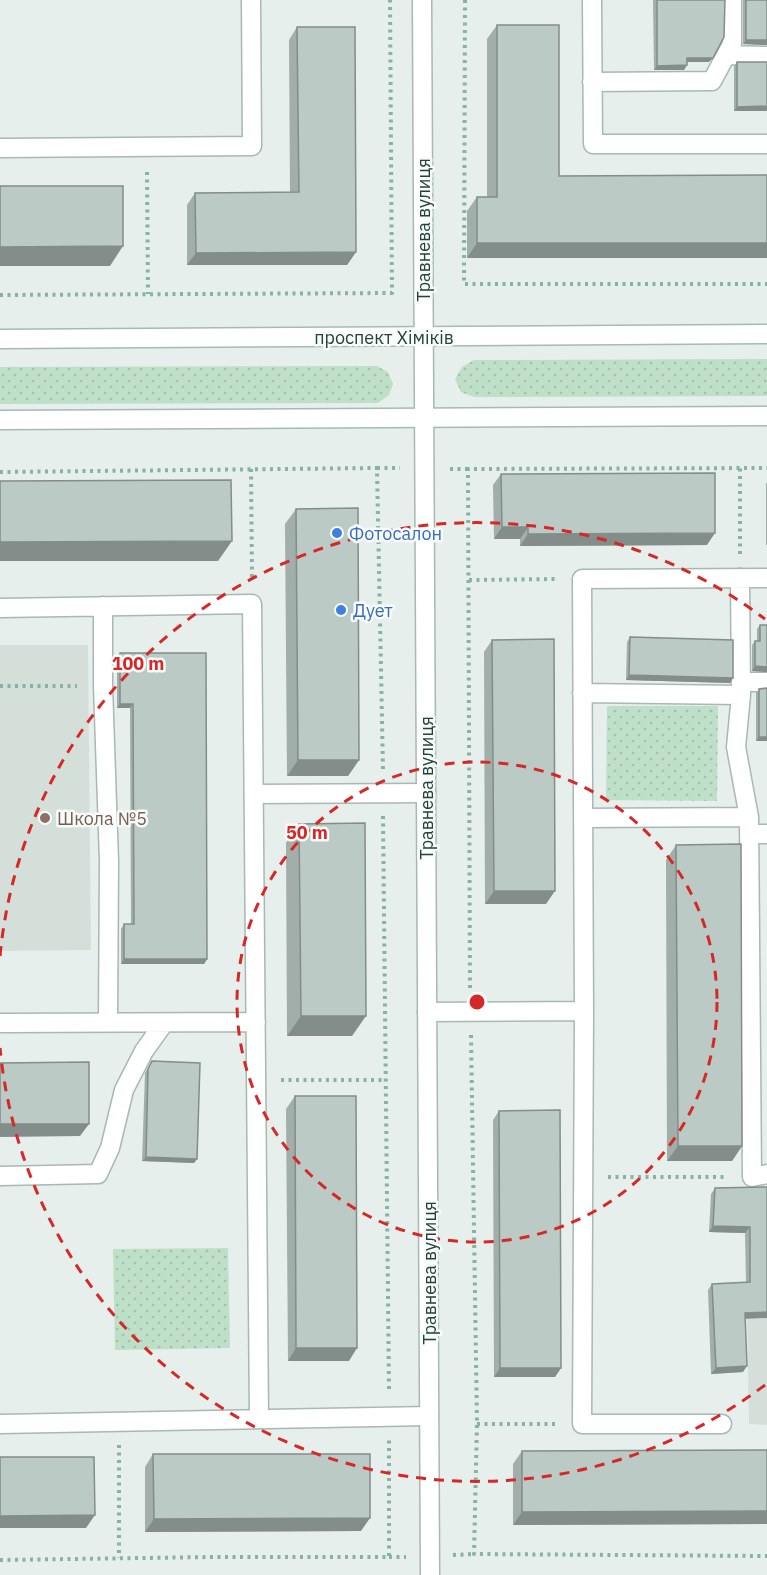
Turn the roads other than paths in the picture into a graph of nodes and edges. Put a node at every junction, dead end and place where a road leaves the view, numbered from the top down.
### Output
1 (251, 0) edge
2 (422, 0) edge
3 (592, 0) edge
4 (732, 0) edge
5 (726, 56) junction
6 (767, 56) edge
7 (592, 82) junction
8 (767, 144) edge
9 (0, 148) edge
10 (767, 334) edge
11 (424, 337) junction
12 (0, 339) edge
13 (767, 416) edge
14 (424, 418) junction
15 (0, 420) edge
16 (740, 578) junction
17 (767, 578) edge
18 (103, 606) junction
19 (0, 608) edge
20 (767, 682) edge
21 (741, 688) junction
22 (582, 693) junction
23 (254, 794) junction
24 (426, 794) junction
25 (583, 818) junction
26 (755, 828) edge
27 (584, 1011) junction
28 (427, 1012) junction
29 (108, 1022) junction
30 (256, 1022) junction
31 (0, 1023) edge
32 (164, 1023) junction
33 (0, 1176) edge
34 (759, 1176) edge
35 (429, 1416) junction
36 (259, 1419) junction
37 (0, 1424) edge
38 (722, 1424) dead end
39 (430, 1575) edge

1 - 9 street
2 - 11 street, Травнева вулиця
3 - 7 street
4 - 5 street
5 - 6 street
5 - 7 street
7 - 8 street
10 - 11 street, проспект Хіміків
11 - 12 street, проспект Хіміків
11 - 14 street, Травнева вулиця
13 - 14 street
14 - 15 street
14 - 24 street, Травнева вулиця
16 - 17 street
16 - 21 street
16 - 22 street
18 - 19 street
18 - 23 street
18 - 29 street
20 - 21 street
21 - 22 street
21 - 26 street
22 - 25 street
23 - 24 street
23 - 30 street
24 - 28 street, Травнева вулиця
25 - 26 street
25 - 27 street
26 - 34 street
27 - 28 street
27 - 38 street
28 - 35 street, Травнева вулиця
29 - 31 street
29 - 32 street
30 - 32 street
30 - 36 street
32 - 33 street
35 - 36 street
35 - 39 street, Травнева вулиця
36 - 37 street

